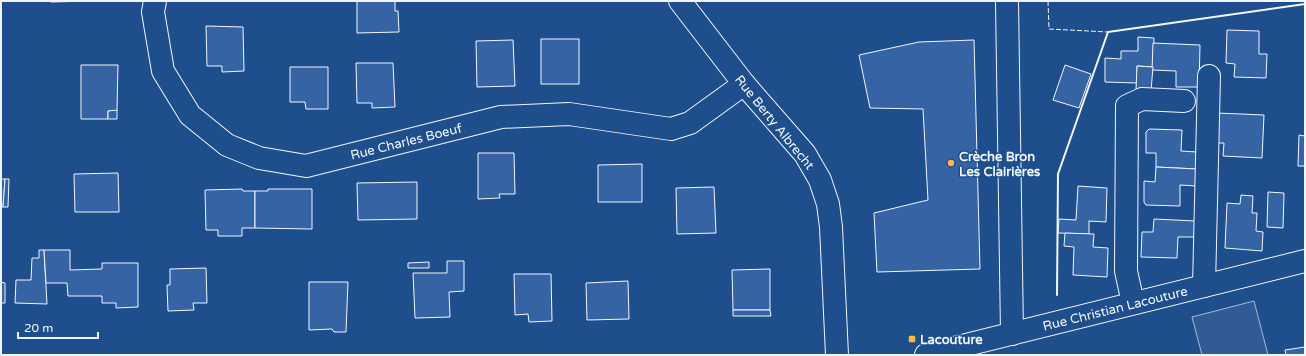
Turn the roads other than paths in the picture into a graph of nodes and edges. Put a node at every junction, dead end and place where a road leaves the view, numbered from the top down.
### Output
1 (155, 1) edge
2 (680, 1) edge
3 (1007, 1) edge
4 (1209, 76) dead end
5 (744, 84) junction
6 (1184, 101) dead end
7 (1305, 261) edge
8 (1204, 286) junction
9 (1134, 303) junction
10 (1012, 334) junction
11 (977, 349) edge
12 (838, 355) edge
13 (926, 355) edge

1 - 5 street, Rue Charles Boeuf
2 - 5 street, Rue Berty Albrecht
3 - 10 street
4 - 8 street
5 - 12 street, Rue Berty Albrecht
6 - 9 street
7 - 8 street, Rue Christian Lacouture
8 - 9 street, Rue Christian Lacouture
9 - 10 street, Rue Christian Lacouture
10 - 11 street, Rue Christian Lacouture
11 - 13 street, Rue Christian Lacouture

